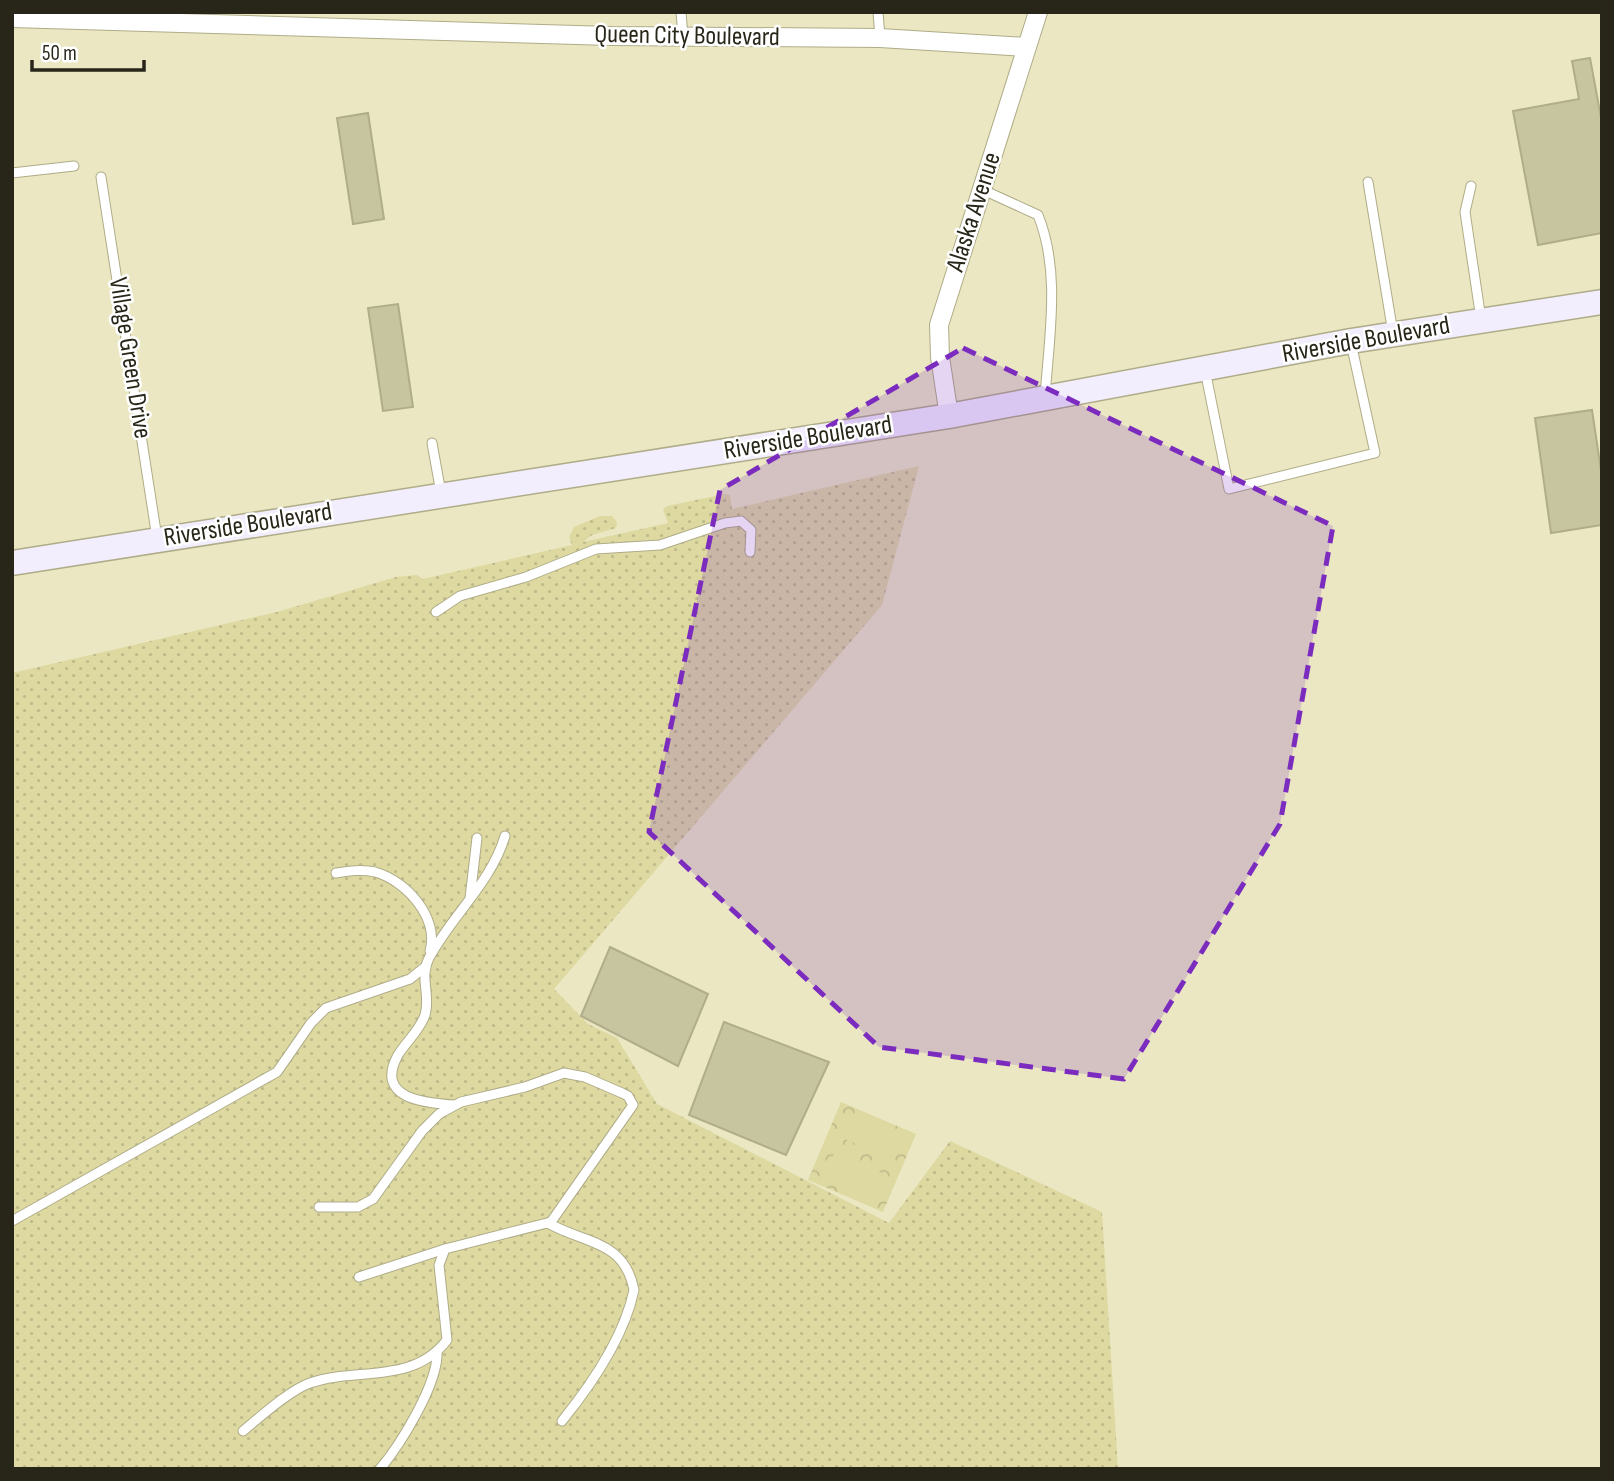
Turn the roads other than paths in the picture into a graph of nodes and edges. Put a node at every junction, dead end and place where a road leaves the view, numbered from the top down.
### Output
1 (681, 12) edge
2 (878, 12) edge
3 (1038, 12) edge
4 (12, 18) edge
5 (683, 37) junction
6 (880, 38) junction
7 (1026, 47) junction
8 (74, 166) dead end
9 (12, 173) edge
10 (101, 177) dead end
11 (1368, 182) dead end
12 (1471, 186) dead end
13 (981, 190) junction
14 (1602, 302) edge
15 (1481, 321) junction
16 (1394, 334) junction
17 (1351, 341) junction
18 (1204, 368) junction
19 (1045, 399) junction
20 (949, 416) junction
21 (432, 443) dead end
22 (441, 494) junction
23 (157, 540) junction
24 (750, 552) dead end
25 (12, 563) edge
26 (436, 612) dead end
27 (505, 836) dead end
28 (477, 838) dead end
29 (336, 873) dead end
30 (470, 898) junction
31 (427, 963) junction
32 (455, 1105) junction
33 (318, 1207) dead end
34 (12, 1221) edge
35 (548, 1223) junction
36 (445, 1249) junction
37 (359, 1277) dead end
38 (437, 1351) junction
39 (562, 1421) dead end
40 (243, 1431) dead end
41 (380, 1469) edge

1 - 5 lane
2 - 6 lane
3 - 7 street, Alaska Avenue
4 - 5 street, Queen City Boulevard
5 - 6 street, Queen City Boulevard
6 - 7 street, Queen City Boulevard
7 - 13 street, Alaska Avenue
8 - 9 lane
10 - 23 lane, Village Green Drive
11 - 16 lane
12 - 15 lane
13 - 19 lane
13 - 20 street, Alaska Avenue
14 - 15 main road, Riverside Boulevard
15 - 16 main road, Riverside Boulevard
16 - 17 main road, Riverside Boulevard
17 - 18 main road, Riverside Boulevard
17 - 18 lane
18 - 19 main road, Riverside Boulevard
19 - 20 main road, Riverside Boulevard
20 - 22 main road, Riverside Boulevard
21 - 22 lane
22 - 23 main road, Riverside Boulevard
23 - 25 main road, Riverside Boulevard
24 - 26 lane
27 - 30 lane
28 - 30 lane
29 - 31 lane
30 - 31 lane
31 - 32 lane
31 - 34 lane
32 - 33 lane
32 - 35 lane
35 - 36 lane
35 - 39 lane
36 - 37 lane
36 - 38 lane
38 - 40 lane
38 - 41 lane

